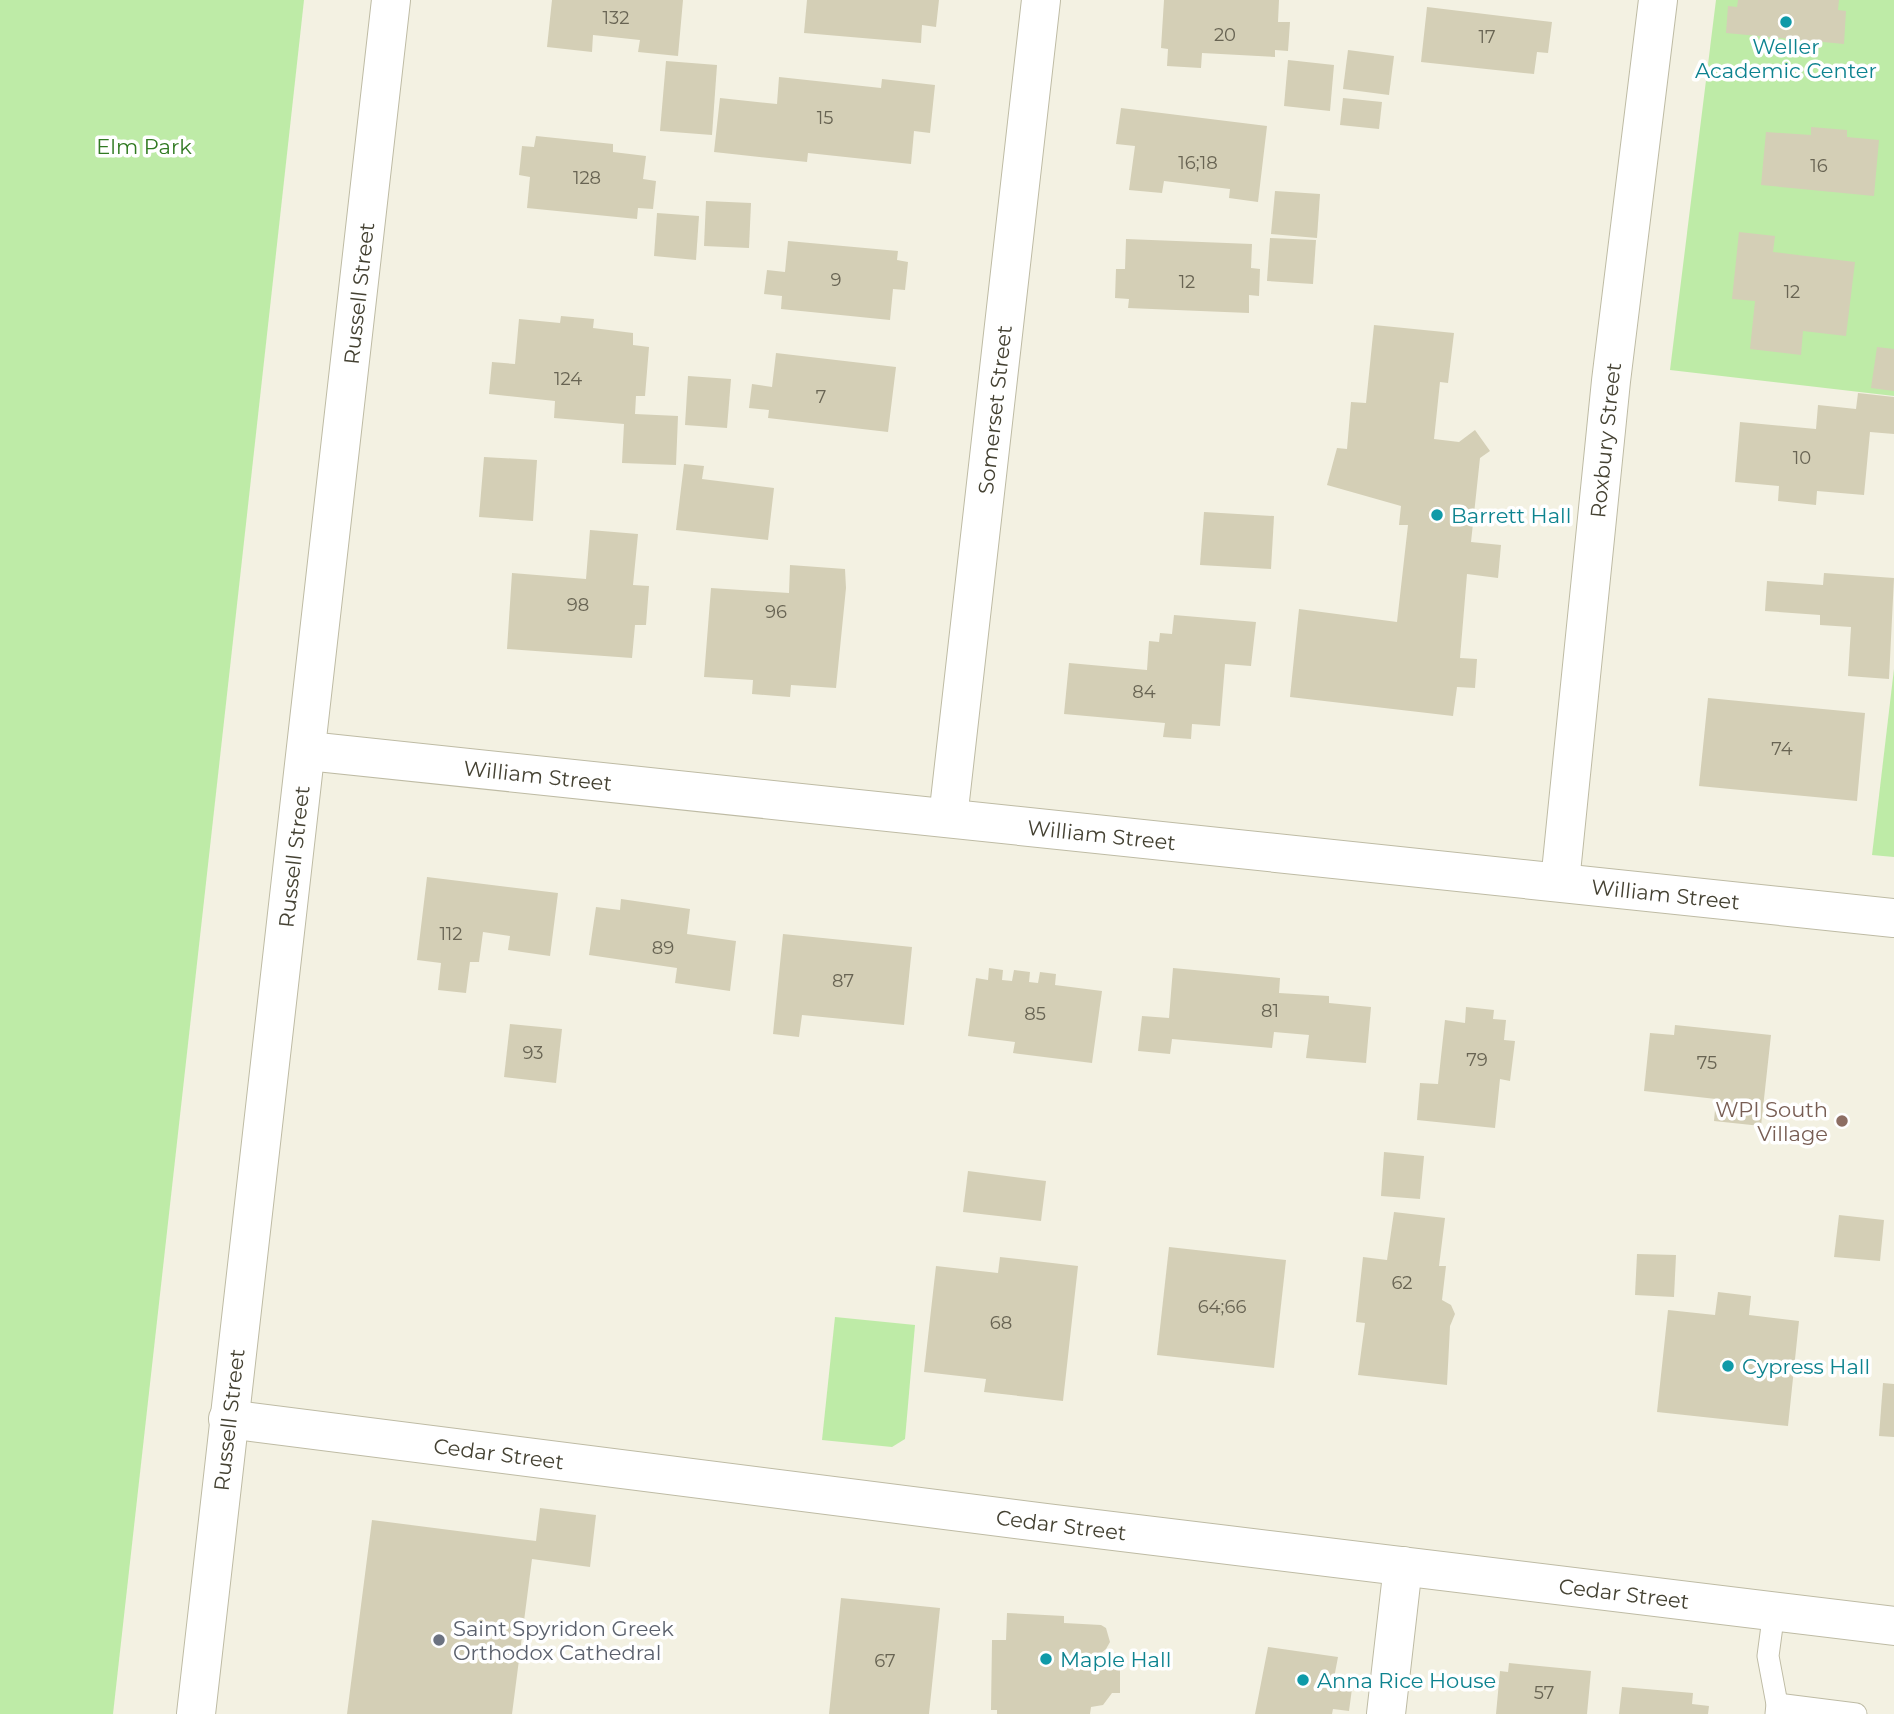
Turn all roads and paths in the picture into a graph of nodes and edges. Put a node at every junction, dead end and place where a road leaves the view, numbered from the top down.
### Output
1 (391, 0) edge
2 (1041, 0) edge
3 (1658, 0) edge
4 (308, 751) junction
5 (948, 818) junction
6 (1560, 882) junction
7 (1894, 918) edge
8 (228, 1419) junction
9 (1403, 1566) junction
10 (1774, 1611) junction
11 (1894, 1626) edge
12 (1777, 1709) edge
13 (195, 1714) edge
14 (1386, 1714) edge
15 (1856, 1714) edge

1 - 4 street, Russell Street
2 - 5 street, Somerset Street
3 - 6 street, Roxbury Street
4 - 5 street, William Street
4 - 8 street, Russell Street
5 - 6 street, William Street
6 - 7 street, William Street
8 - 9 street, Cedar Street
8 - 13 street, Russell Street
9 - 10 street, Cedar Street
9 - 14 street
10 - 11 street, Cedar Street
10 - 12 lane
12 - 15 lane

